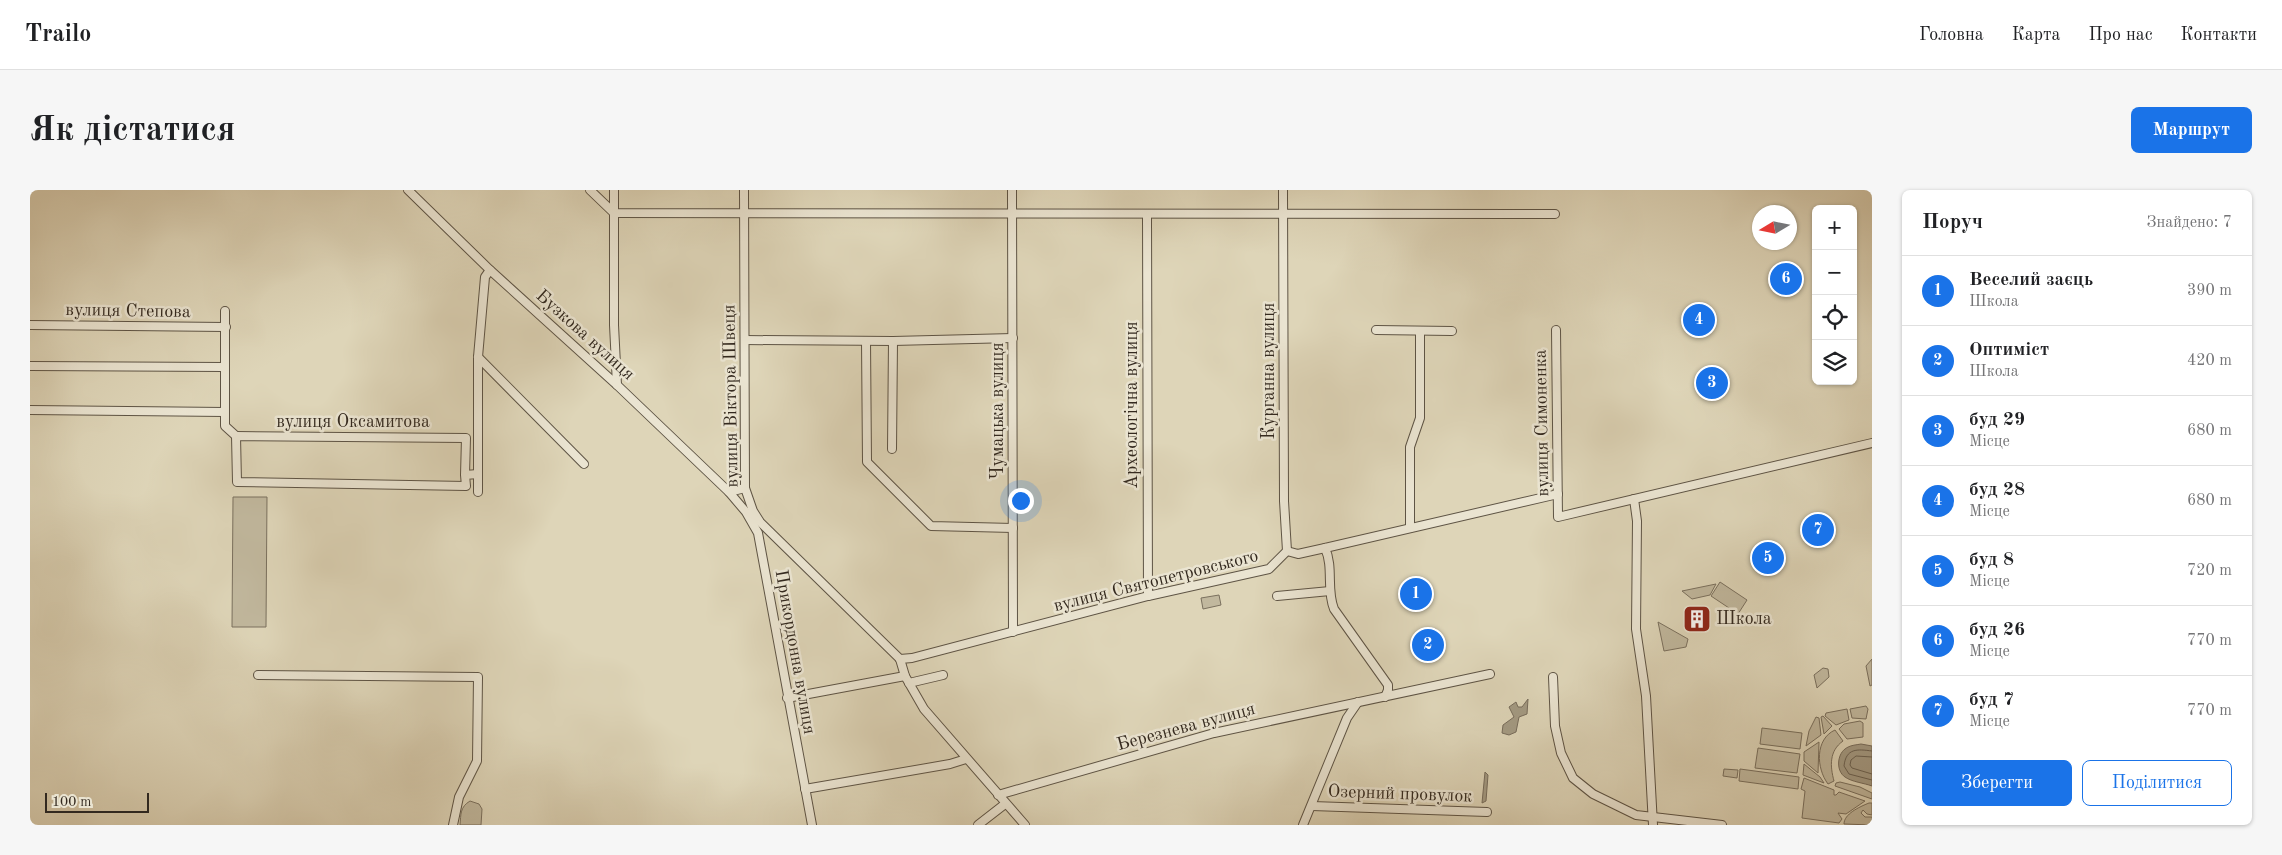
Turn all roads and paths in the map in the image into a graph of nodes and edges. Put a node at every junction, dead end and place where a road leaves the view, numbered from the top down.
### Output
1 (408, 190) edge
2 (590, 190) edge
3 (614, 190) edge
4 (744, 190) edge
5 (1012, 190) edge
6 (1284, 190) edge
7 (744, 212) junction
8 (614, 213) junction
9 (1012, 213) junction
10 (1147, 214) junction
11 (1283, 214) junction
12 (1556, 214) dead end
13 (490, 270) junction
14 (226, 311) dead end
15 (30, 325) edge
16 (226, 327) junction
17 (1376, 330) dead end
18 (1556, 330) dead end
19 (1420, 331) junction
20 (1452, 331) dead end
21 (1013, 338) junction
22 (745, 340) junction
23 (866, 340) junction
24 (893, 341) junction
25 (478, 357) junction
26 (30, 366) edge
27 (225, 367) junction
28 (617, 384) junction
29 (30, 410) edge
30 (225, 412) junction
31 (236, 436) junction
32 (1872, 443) edge
33 (892, 449) dead end
34 (584, 464) dead end
35 (478, 474) junction
36 (465, 475) junction
37 (744, 488) junction
38 (478, 492) dead end
39 (729, 492) junction
40 (1558, 494) junction
41 (1634, 499) junction
42 (1012, 528) junction
43 (1410, 528) junction
44 (1325, 548) junction
45 (1287, 551) junction
46 (1330, 591) junction
47 (1148, 596) junction
48 (1277, 596) dead end
49 (1013, 632) junction
50 (900, 659) junction
51 (1490, 674) dead end
52 (258, 675) dead end
53 (943, 675) dead end
54 (1553, 677) dead end
55 (907, 679) junction
56 (1385, 697) junction
57 (787, 698) junction
58 (1359, 702) junction
59 (966, 759) junction
60 (805, 789) junction
61 (998, 794) junction
62 (1005, 804) junction
63 (1312, 806) junction
64 (1487, 812) dead end
65 (1652, 816) junction
66 (453, 825) edge
67 (812, 825) edge
68 (978, 825) edge
69 (1025, 825) edge
70 (1303, 825) edge
71 (1653, 825) edge
72 (1722, 825) edge

1 - 13 street, Бузкова вулиця
2 - 8 street
3 - 8 street
4 - 7 street, вулиця Віктора Швеця
5 - 9 street, Чумацька вулиця
6 - 11 street, Курганна вулиця
7 - 8 street
7 - 9 street
7 - 22 street, вулиця Віктора Швеця
8 - 28 street
9 - 10 street
9 - 21 street, Чумацька вулиця
10 - 11 street
10 - 47 street, Археологічна вулиця
11 - 12 street
11 - 45 street, Курганна вулиця
13 - 25 street
13 - 28 street, Бузкова вулиця
14 - 16 street
15 - 16 street, вулиця Степова
16 - 27 street
17 - 19 street
18 - 40 street, вулиця Симоненка
19 - 20 street
19 - 43 street
21 - 24 street
21 - 42 street, Чумацька вулиця
22 - 23 street
22 - 37 street, вулиця Віктора Швеця
23 - 24 street
23 - 42 street
24 - 33 street
25 - 34 street
25 - 35 street
26 - 27 street
27 - 30 street
28 - 39 street, Бузкова вулиця
29 - 30 street
30 - 31 street
31 - 36 street, вулиця Оксамитова
31 - 36 street
32 - 41 street
35 - 36 street
35 - 38 street
37 - 39 street
37 - 50 street, вулиця Віктора Швеця
39 - 57 street, Прикордонна вулиця
40 - 41 street, вулиця Симоненка
40 - 43 street
41 - 65 street
42 - 49 street, Чумацька вулиця
43 - 44 street
44 - 45 street
44 - 46 street
45 - 47 street, вулиця Святопетровського
46 - 48 street
46 - 56 street
47 - 49 street, вулиця Святопетровського
49 - 50 street, вулиця Святопетровського
50 - 55 street
51 - 56 street, Березнева вулиця
52 - 66 street
53 - 55 street
54 - 65 street
55 - 57 street
55 - 59 street
56 - 58 street, Березнева вулиця
57 - 60 street, Прикордонна вулиця
58 - 61 street, Березнева вулиця
58 - 63 street
59 - 60 street
59 - 61 street
60 - 67 street, Прикордонна вулиця
61 - 62 street
62 - 68 street
62 - 69 street
63 - 64 street, Озерний провулок
63 - 70 street
65 - 71 street
65 - 72 street

